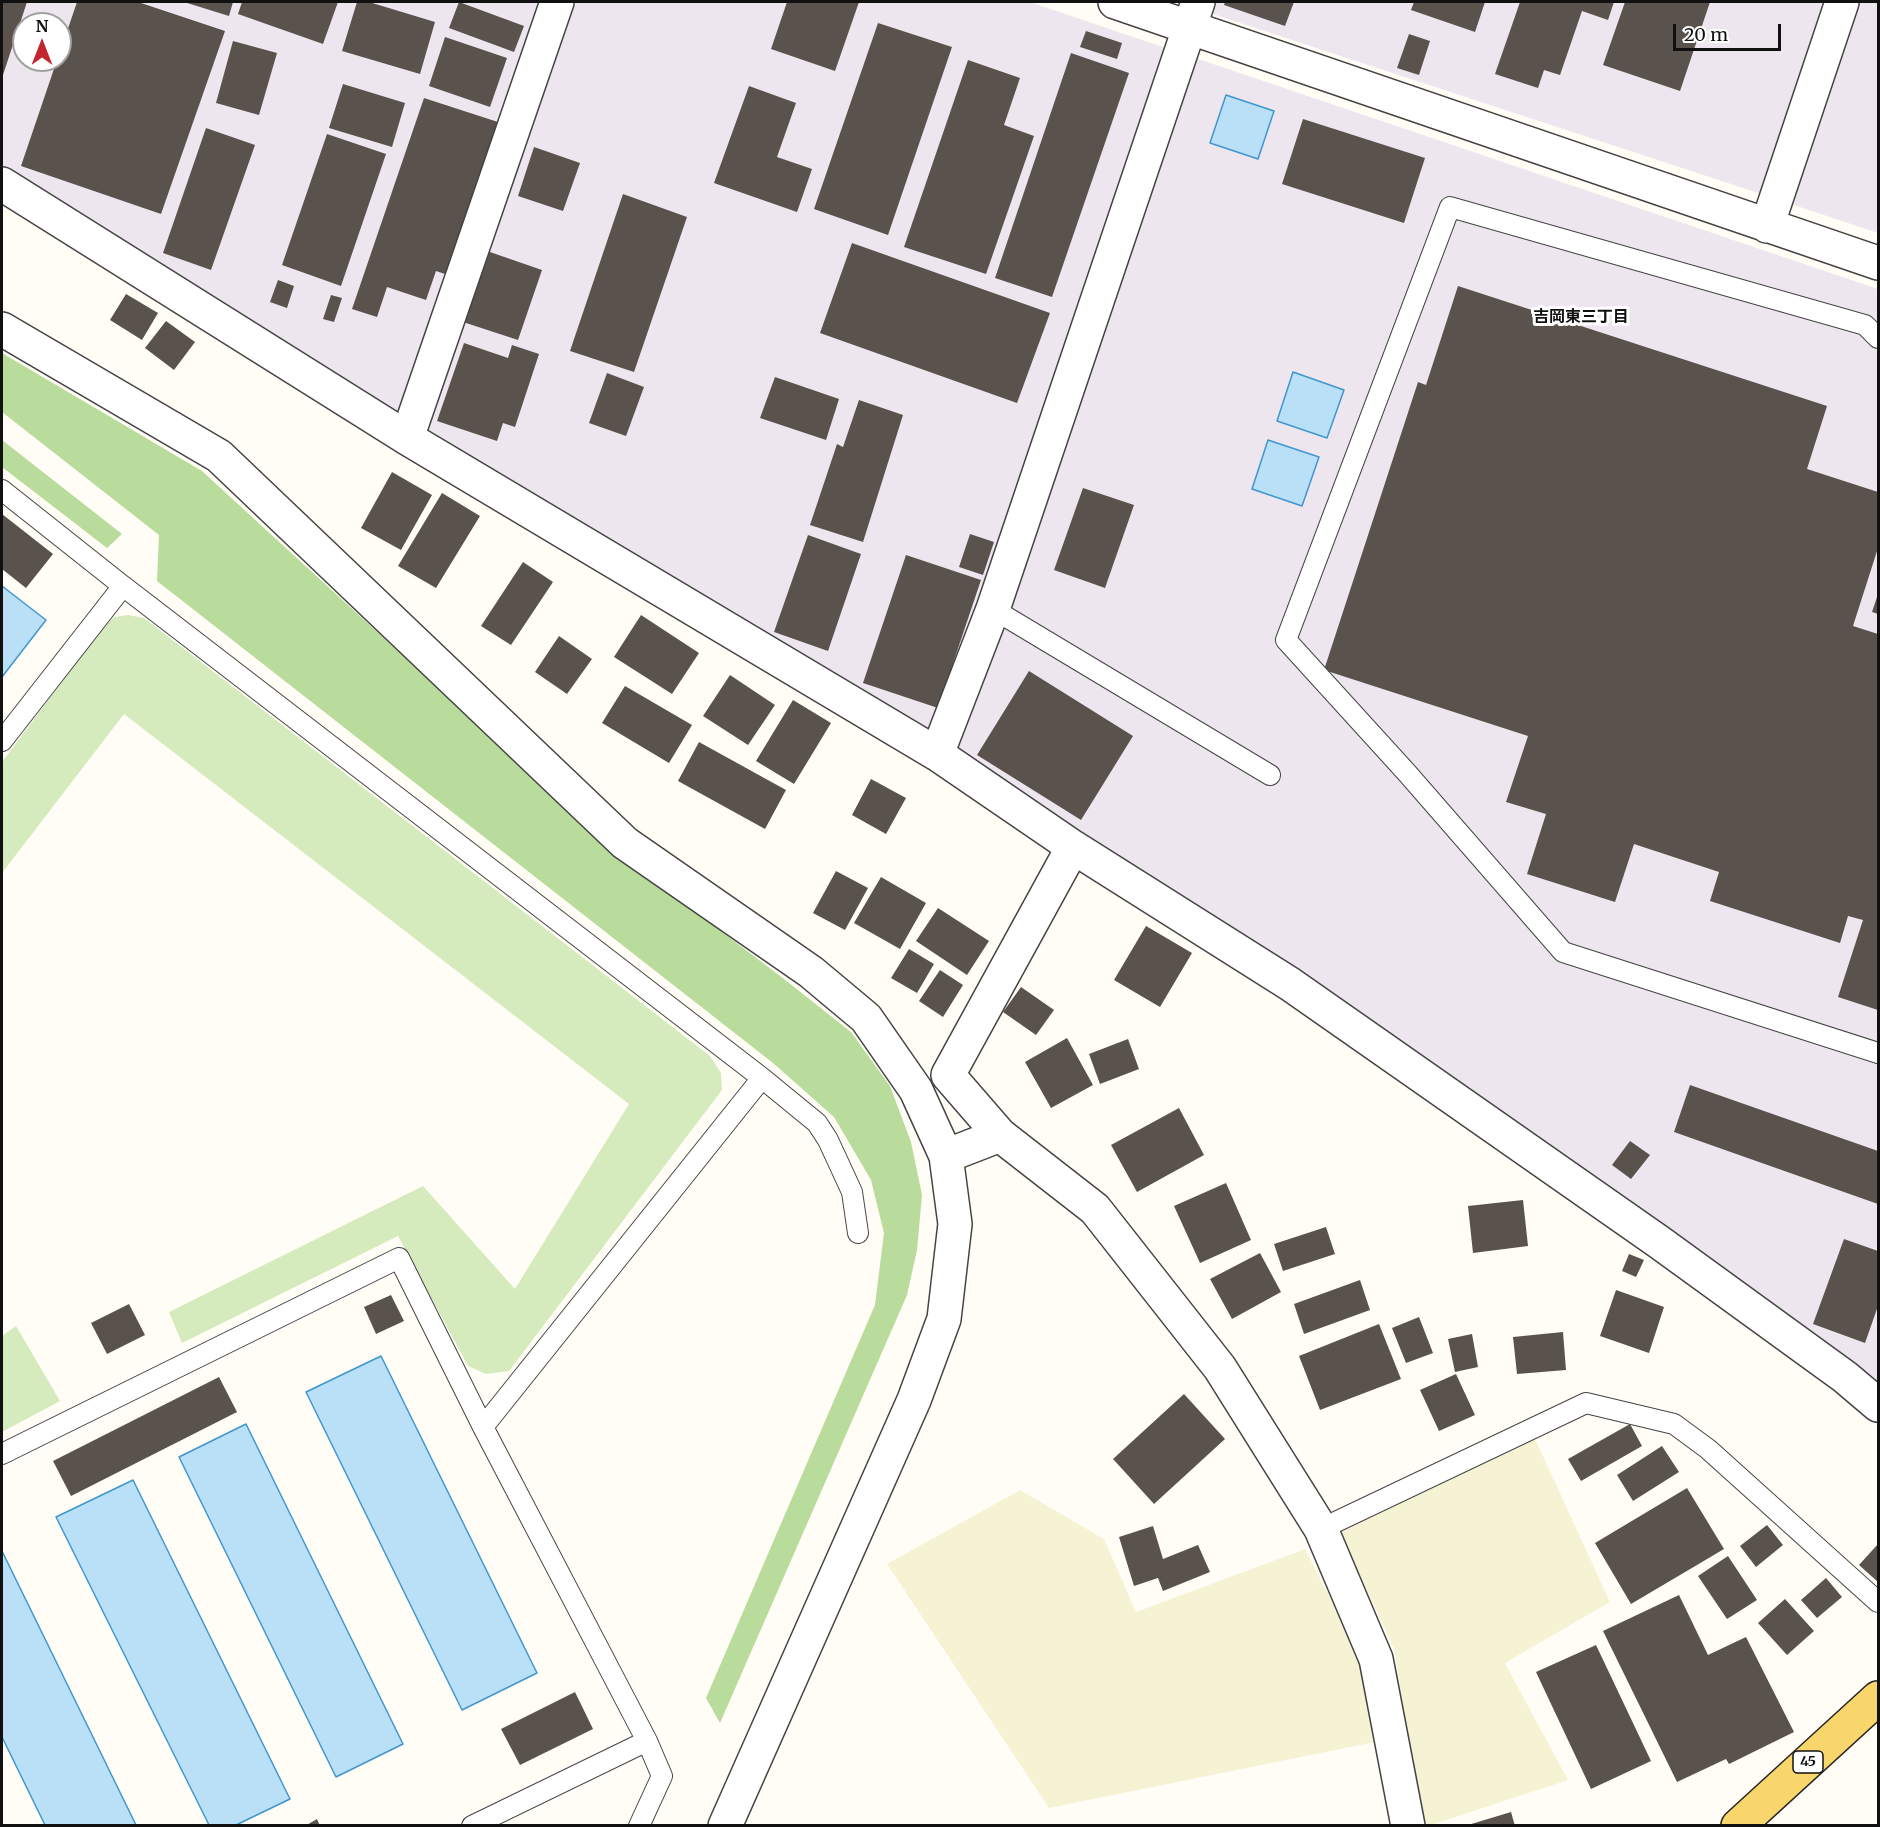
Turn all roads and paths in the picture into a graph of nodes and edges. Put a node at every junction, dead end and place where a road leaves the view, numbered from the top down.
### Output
1 (557, 2) edge
2 (1116, 2) edge
3 (1842, 2) edge
4 (1194, 14) edge
5 (2, 184) edge
6 (1767, 226) junction
7 (1878, 263) edge
8 (2, 329) edge
9 (1878, 338) edge
10 (407, 438) junction
11 (2, 490) edge
12 (123, 586) junction
13 (993, 609) junction
14 (2, 741) edge
15 (937, 753) junction
16 (1270, 775) dead end
17 (1073, 847) junction
18 (1878, 1053) edge
19 (762, 1078) junction
20 (1000, 1135) junction
21 (946, 1156) junction
22 (858, 1233) dead end
23 (1878, 1405) edge
24 (483, 1427) junction
25 (2, 1454) edge
26 (1321, 1529) junction
27 (1878, 1602) edge
28 (1878, 1698) edge
29 (647, 1741) junction
30 (472, 1826) edge
31 (639, 1826) edge
32 (725, 1826) edge
33 (1408, 1826) edge
34 (1738, 1826) edge

1 - 10 street
2 - 4 street
3 - 6 street
4 - 6 street
4 - 13 street
5 - 10 street
6 - 7 street
8 - 21 street
9 - 18 lane
10 - 15 street
11 - 12 lane
12 - 14 lane
12 - 19 lane
13 - 15 street
13 - 16 lane
15 - 17 street
17 - 20 street
17 - 23 street
19 - 22 lane
19 - 24 lane
20 - 21 street
20 - 26 street
21 - 32 street
24 - 25 lane
24 - 29 lane
26 - 27 lane
26 - 33 street
28 - 34 main road, 45
29 - 30 lane
29 - 31 lane

